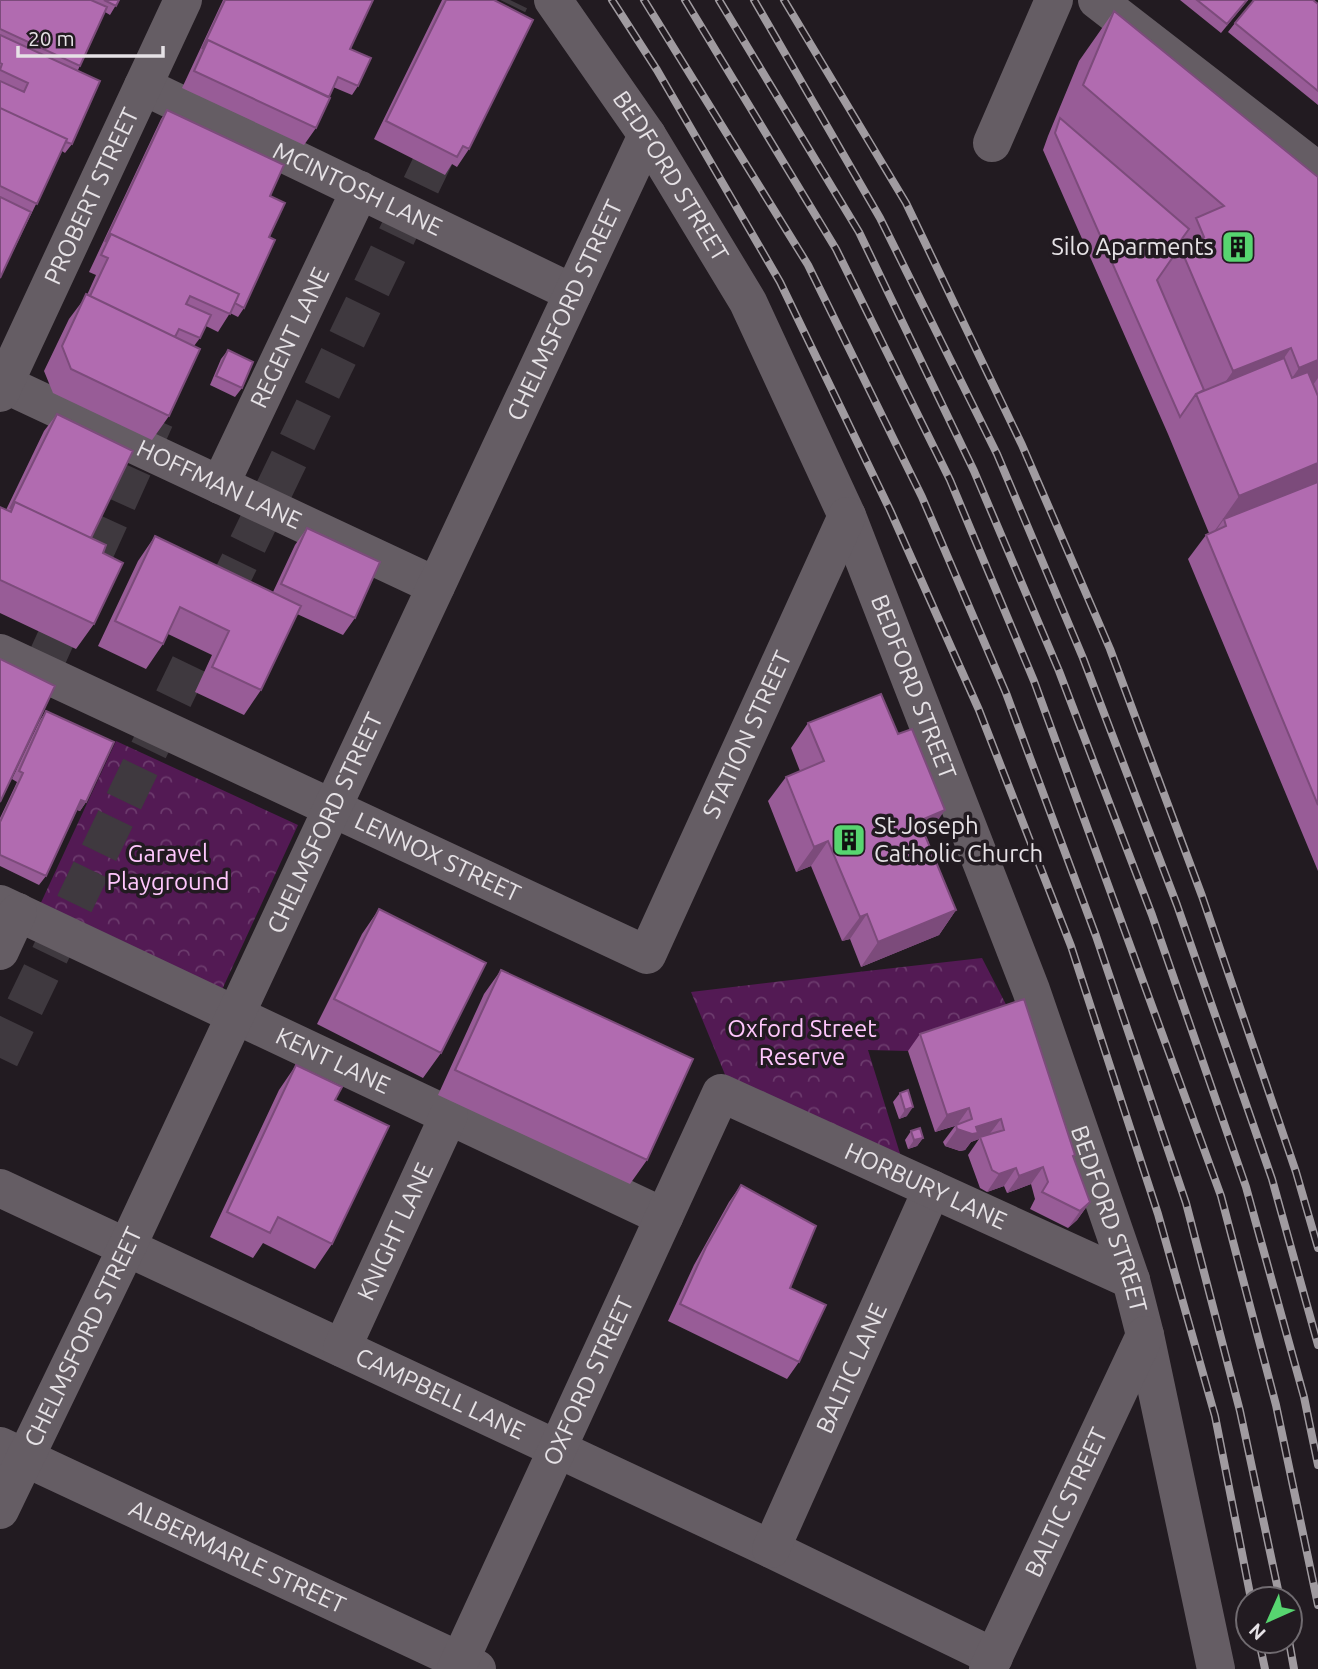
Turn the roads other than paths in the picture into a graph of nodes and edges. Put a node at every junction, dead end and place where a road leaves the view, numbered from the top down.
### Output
1 (183, 0) edge
2 (553, 0) edge
3 (1054, 0) edge
4 (1097, 0) edge
5 (143, 86) junction
6 (647, 135) junction
7 (992, 143) dead end
8 (1318, 171) edge
9 (360, 190) junction
10 (573, 293) junction
11 (1, 386) edge
12 (220, 485) junction
13 (847, 516) junction
14 (436, 586) junction
15 (0, 653) edge
16 (332, 808) junction
17 (9, 908) edge
18 (0, 951) edge
19 (647, 956) joint
20 (236, 1014) junction
21 (721, 1093) joint
22 (449, 1115) junction
23 (0, 1188) edge
24 (932, 1189) junction
25 (664, 1217) junction
26 (127, 1247) junction
27 (1131, 1280) junction
28 (1145, 1335) junction
29 (342, 1348) junction
30 (557, 1449) junction
31 (12, 1452) edge
32 (0, 1510) edge
33 (771, 1549) junction
34 (991, 1663) edge
35 (464, 1666) edge
36 (1216, 1669) edge

1 - 5 street, PROBERT STREET
2 - 6 street, BEDFORD STREET
3 - 7 street
4 - 8 street
5 - 9 street, MCINTOSH LANE
5 - 11 street, PROBERT STREET
6 - 10 street, CHELMSFORD STREET
6 - 13 street, BEDFORD STREET
9 - 10 street, MCINTOSH LANE
9 - 12 street, REGENT LANE
10 - 14 street, CHELMSFORD STREET
11 - 12 street, HOFFMAN LANE
12 - 14 street, HOFFMAN LANE
13 - 19 street, STATION STREET
13 - 27 street, BEDFORD STREET
14 - 16 street, CHELMSFORD STREET
15 - 16 street, LENNOX STREET
16 - 19 street, LENNOX STREET
16 - 20 street, CHELMSFORD STREET
17 - 18 street
17 - 20 street, KENT LANE
20 - 22 street, KENT LANE
20 - 26 street, CHELMSFORD STREET
21 - 24 street, HORBURY LANE
21 - 25 street, OXFORD STREET
22 - 25 street, KENT LANE
22 - 29 street, KNIGHT LANE
23 - 26 street, CAMPBELL LANE
24 - 27 street, HORBURY LANE
24 - 33 street, BALTIC LANE
25 - 30 street, OXFORD STREET
26 - 29 street, CAMPBELL LANE
26 - 31 street, CHELMSFORD STREET
27 - 28 street, BEDFORD STREET
28 - 34 street, BALTIC STREET
28 - 36 street, BEDFORD STREET
29 - 30 street, CAMPBELL LANE
30 - 33 street, CAMPBELL LANE
30 - 35 street, OXFORD STREET
31 - 32 street, CHELMSFORD STREET
31 - 35 street, ALBERMARLE STREET
33 - 34 street, CAMPBELL LANE

